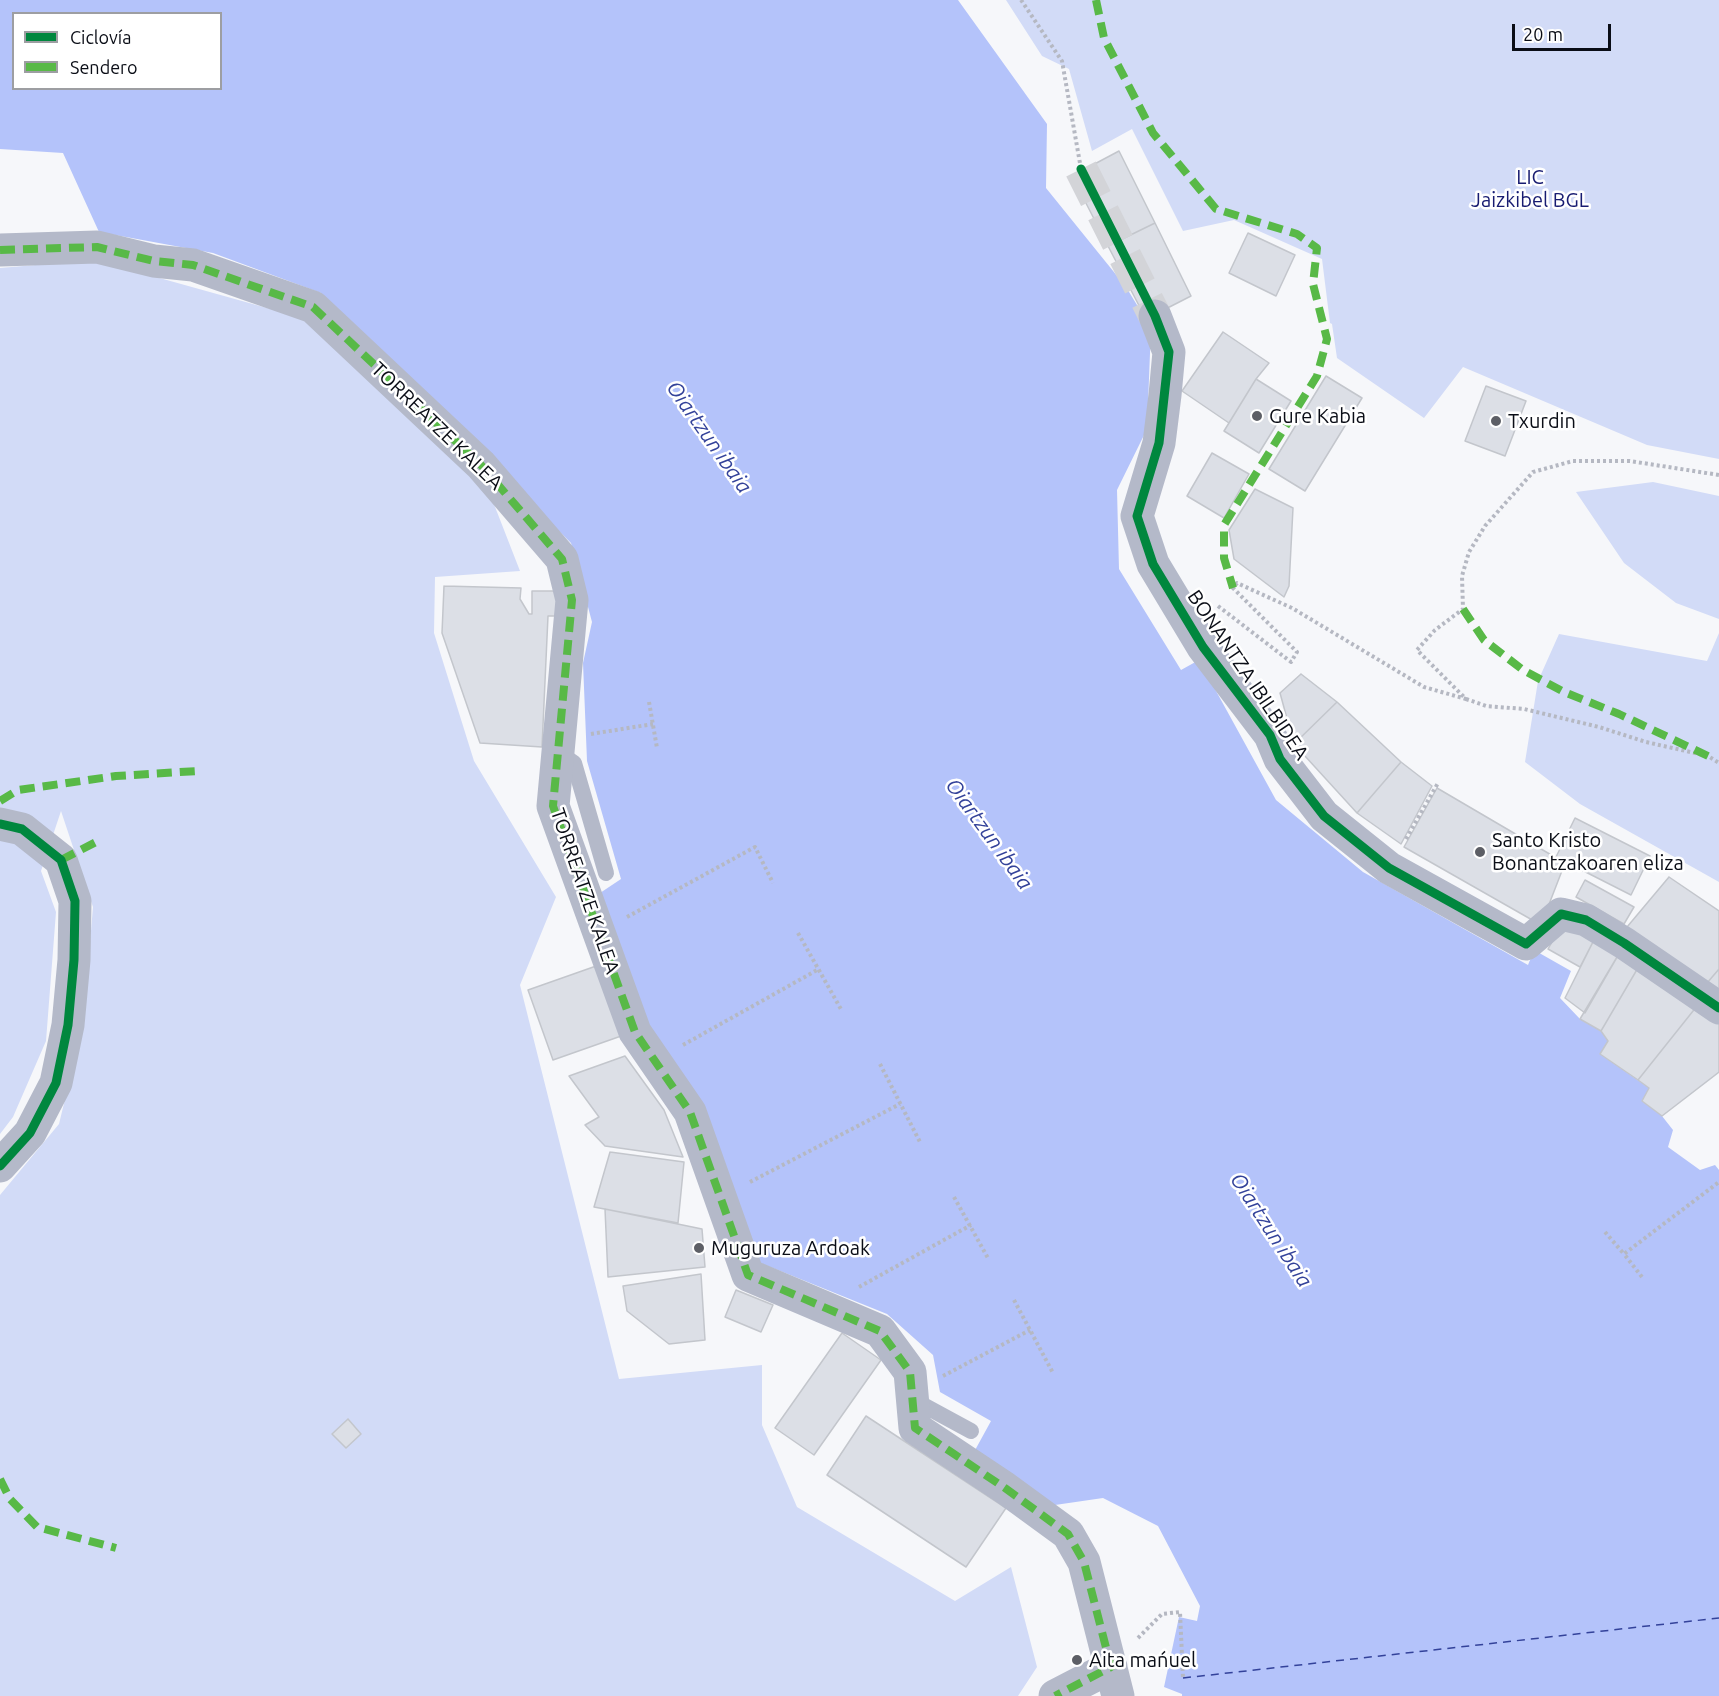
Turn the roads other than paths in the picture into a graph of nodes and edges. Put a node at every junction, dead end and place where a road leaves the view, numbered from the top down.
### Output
1 (10, 249) edge
2 (1155, 316) tunnel mouth
3 (558, 752) junction
4 (0, 824) edge
5 (606, 873) dead end
6 (1719, 1008) edge
7 (0, 1166) edge
8 (925, 1389) junction
9 (971, 1431) dead end
10 (1114, 1682) edge
11 (1055, 1696) edge

1 - 3 street, TORREATZE KALEA
2 - 6 street, BONANTZA IBILBIDEA
3 - 5 lane
3 - 8 street, TORREATZE KALEA
4 - 7 street
8 - 9 lane
8 - 10 street, TORREATZE KALEA
10 - 11 street

